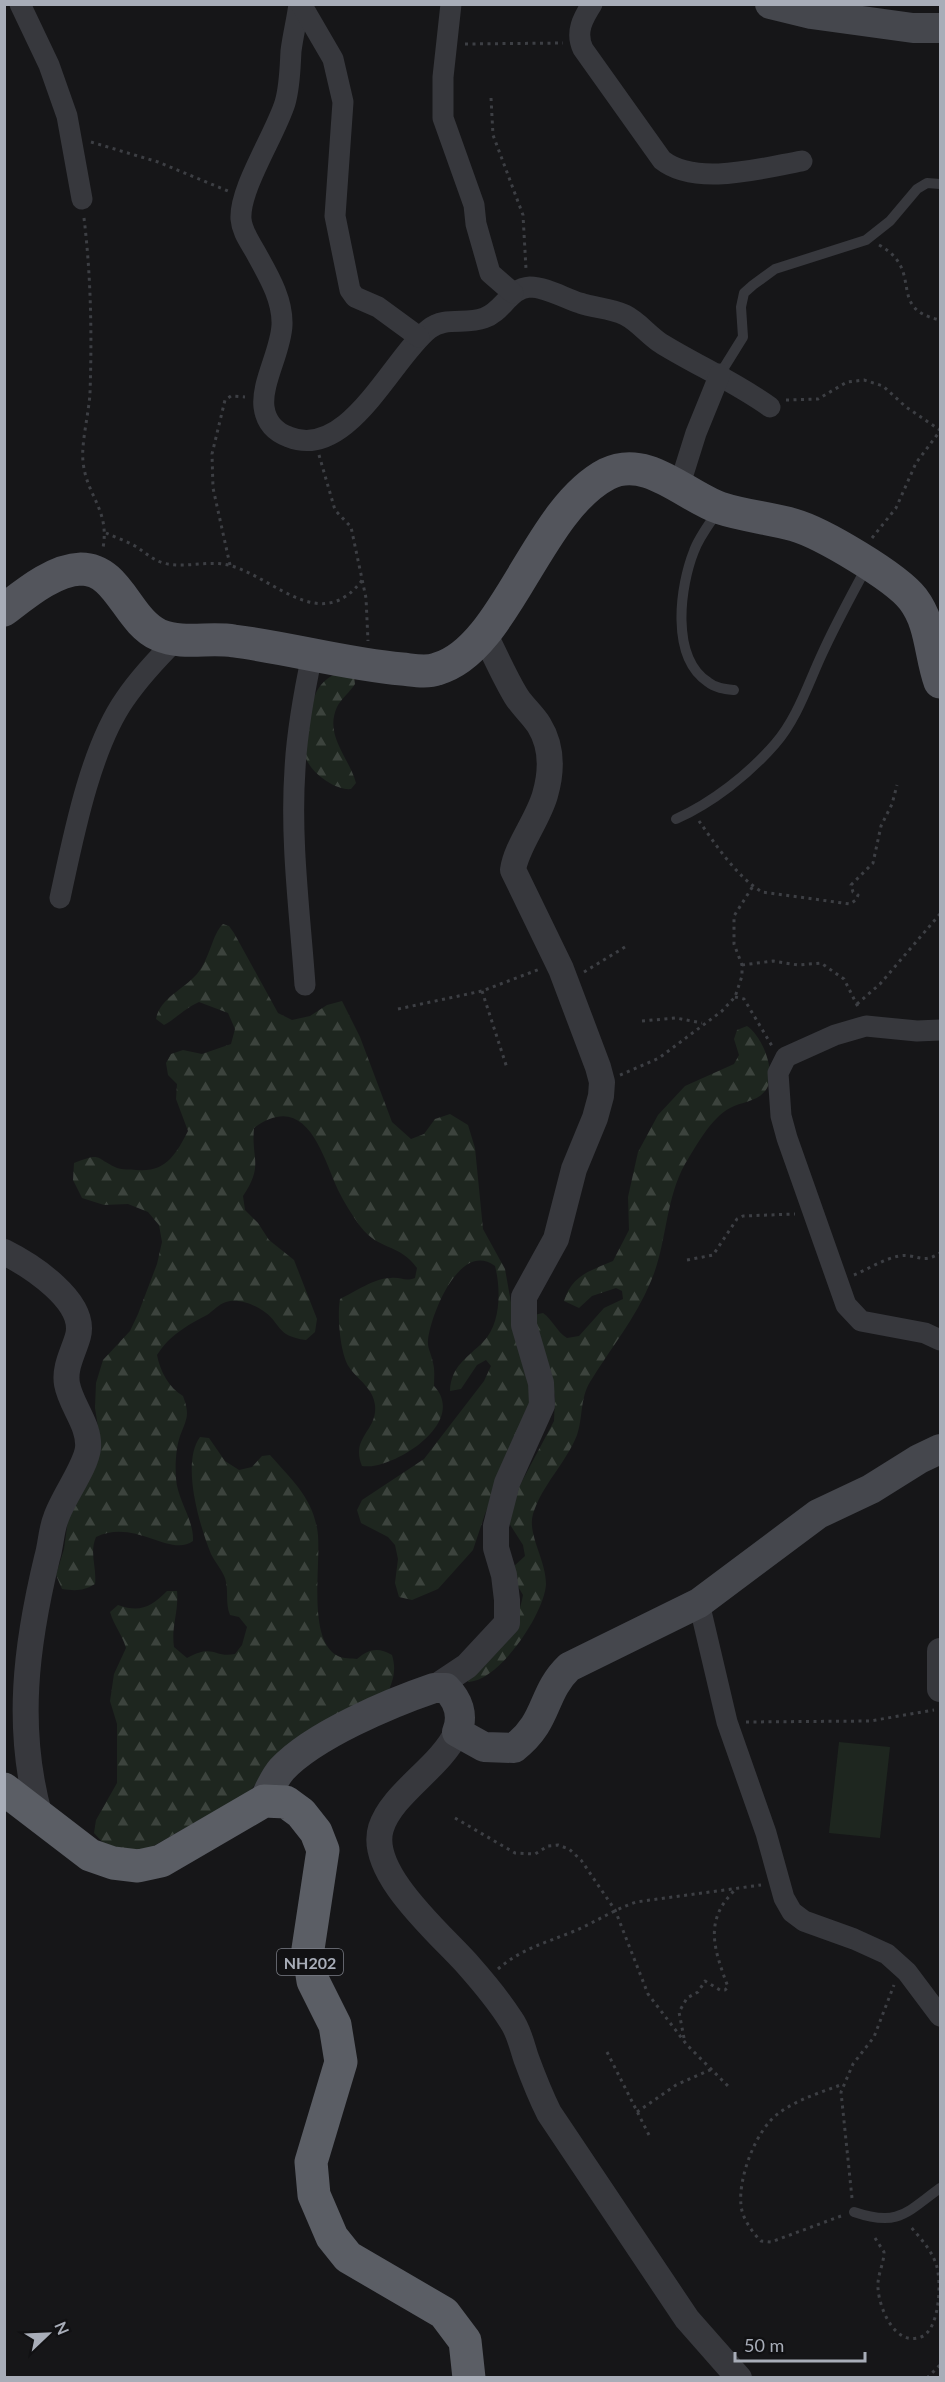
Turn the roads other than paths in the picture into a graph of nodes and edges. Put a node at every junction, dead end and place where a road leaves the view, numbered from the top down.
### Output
1 (20, 4) edge
2 (300, 4) edge
3 (451, 4) edge
4 (592, 4) edge
5 (770, 4) edge
6 (940, 28) edge
7 (801, 161) dead end
8 (940, 184) edge
9 (82, 199) road end
10 (518, 290) junction
11 (419, 337) junction
12 (720, 374) junction
13 (764, 403) road end
14 (679, 487) junction
15 (719, 508) junction
16 (861, 561) junction
17 (4, 610) edge
18 (485, 635) junction
19 (176, 640) junction
20 (312, 655) junction
21 (940, 682) edge
22 (734, 690) dead end
23 (676, 819) dead end
24 (60, 898) dead end
25 (304, 985) dead end
26 (940, 1030) edge
27 (4, 1252) edge
28 (940, 1340) edge
29 (940, 1449) edge
30 (699, 1603) junction
31 (940, 1651) edge
32 (434, 1688) junction
33 (940, 1689) edge
34 (457, 1732) junction
35 (4, 1789) edge
36 (264, 1801) junction
37 (40, 1817) junction
38 (940, 2016) edge
39 (940, 2188) edge
40 (854, 2212) road end
41 (469, 2378) edge
42 (739, 2378) edge

1 - 9 street
2 - 11 street
2 - 11 street
3 - 10 street
4 - 7 street
5 - 6 main road
8 - 12 lane
10 - 11 street
10 - 12 street
12 - 13 street
12 - 14 street
14 - 15 main road
14 - 18 main road
15 - 16 main road
15 - 22 lane
16 - 21 main road
16 - 23 lane
17 - 19 main road
18 - 20 main road
18 - 32 street
19 - 20 main road
19 - 24 street
20 - 25 street
26 - 28 street
27 - 37 street
29 - 30 main road
30 - 34 main road
30 - 38 street
31 - 33 street
32 - 34 main road
32 - 36 main road
34 - 42 street
35 - 37 highway
36 - 37 highway
36 - 41 highway, NH202
39 - 40 lane

